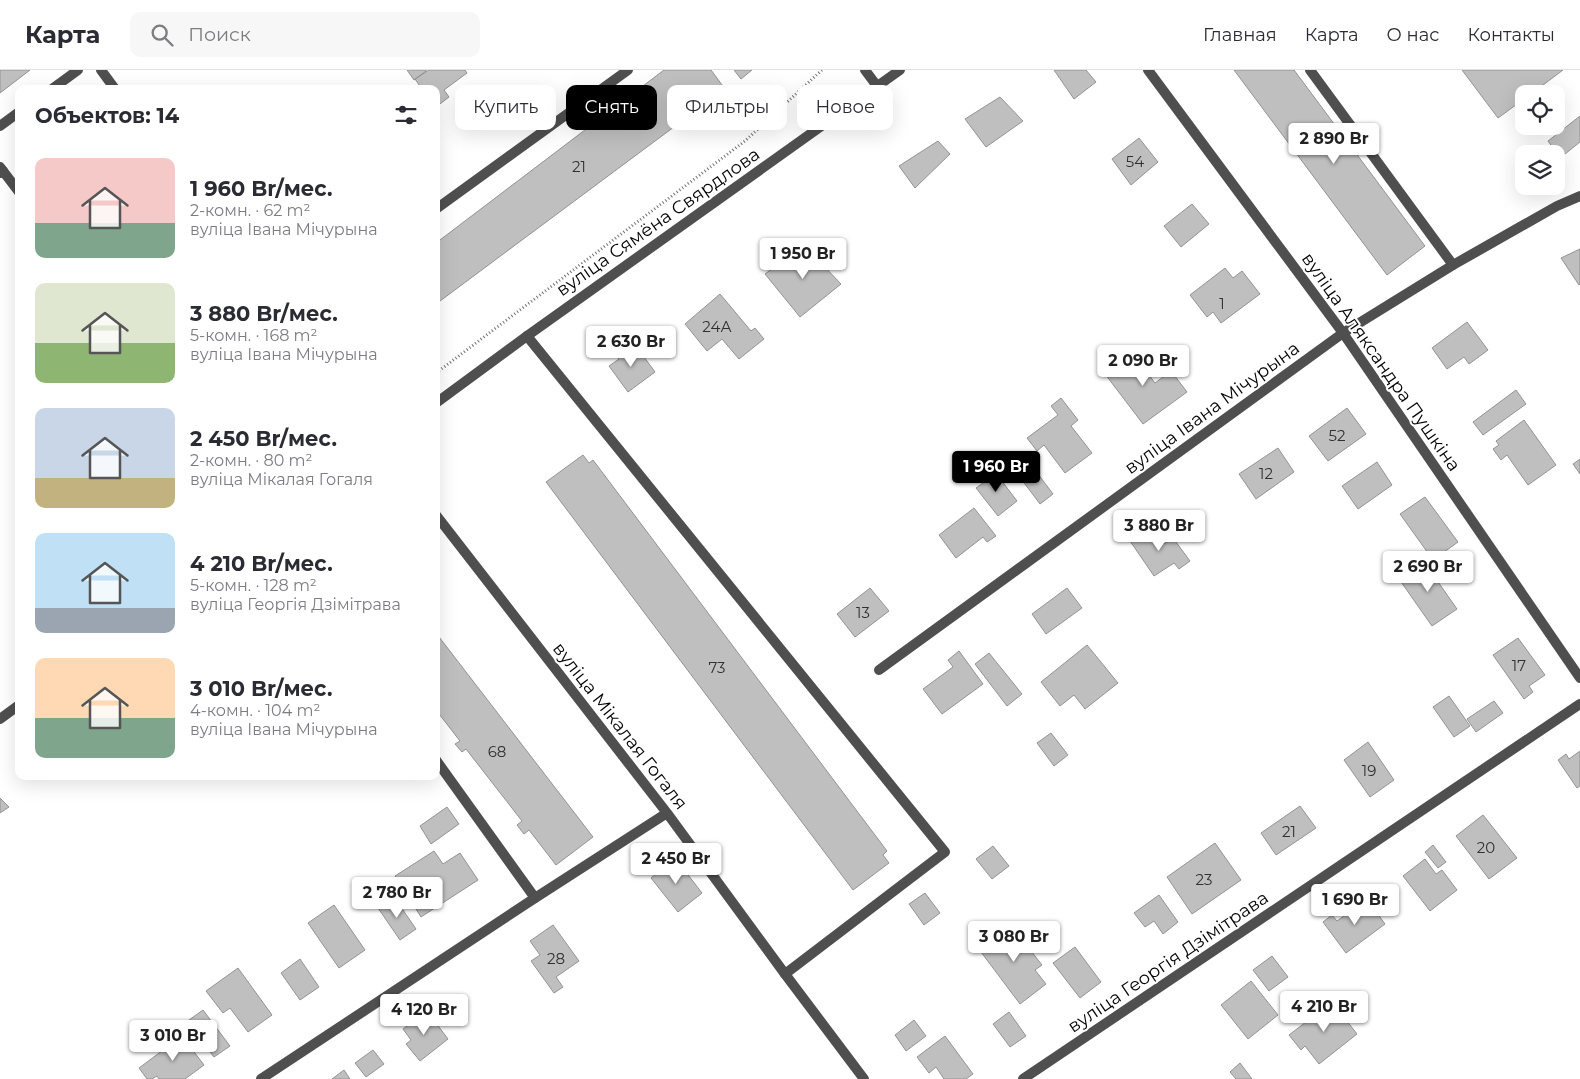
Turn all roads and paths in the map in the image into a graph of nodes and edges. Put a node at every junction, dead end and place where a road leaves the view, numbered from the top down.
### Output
1 (78, 70) edge
2 (101, 70) edge
3 (628, 70) edge
4 (822, 70) edge
5 (865, 70) edge
6 (900, 70) edge
7 (1148, 70) edge
8 (1310, 70) edge
9 (57, 85) edge
10 (112, 85) edge
11 (876, 85) edge
12 (878, 85) edge
13 (15, 115) edge
14 (0, 126) edge
15 (815, 130) edge
16 (1, 170) edge
17 (15, 187) edge
18 (1580, 196) edge
19 (440, 206) edge
20 (1453, 265) junction
21 (1343, 333) junction
22 (527, 336) junction
23 (440, 370) edge
24 (440, 400) edge
25 (440, 520) edge
26 (879, 670) dead end
27 (1580, 678) edge
28 (1580, 704) edge
29 (15, 708) edge
30 (0, 719) edge
31 (440, 766) edge
32 (667, 813) junction
33 (535, 898) junction
34 (785, 974) junction
35 (261, 1079) edge
36 (864, 1079) edge
37 (1023, 1079) edge

1 - 9 street
2 - 10 street
3 - 19 street
4 - 23 path
5 - 11 street
6 - 12 street, вуліца Сямёна Свярдлова
7 - 21 street, вуліца Аляксандра Пушкіна
8 - 20 street
13 - 14 street
15 - 22 street, вуліца Сямёна Свярдлова
16 - 17 street
18 - 20 street, вуліца Івана Мічурына
20 - 21 street, вуліца Івана Мічурына
21 - 26 street, вуліца Івана Мічурына
21 - 27 street, вуліца Аляксандра Пушкіна
22 - 24 street, вуліца Сямёна Свярдлова
22 - 34 street
25 - 32 street, вуліца Мікалая Гогаля
28 - 37 street, вуліца Георгія Дзімітрава
29 - 30 street
31 - 33 street
32 - 33 street
32 - 34 street, вуліца Мікалая Гогаля
33 - 35 street
34 - 36 street, вуліца Мікалая Гогаля

